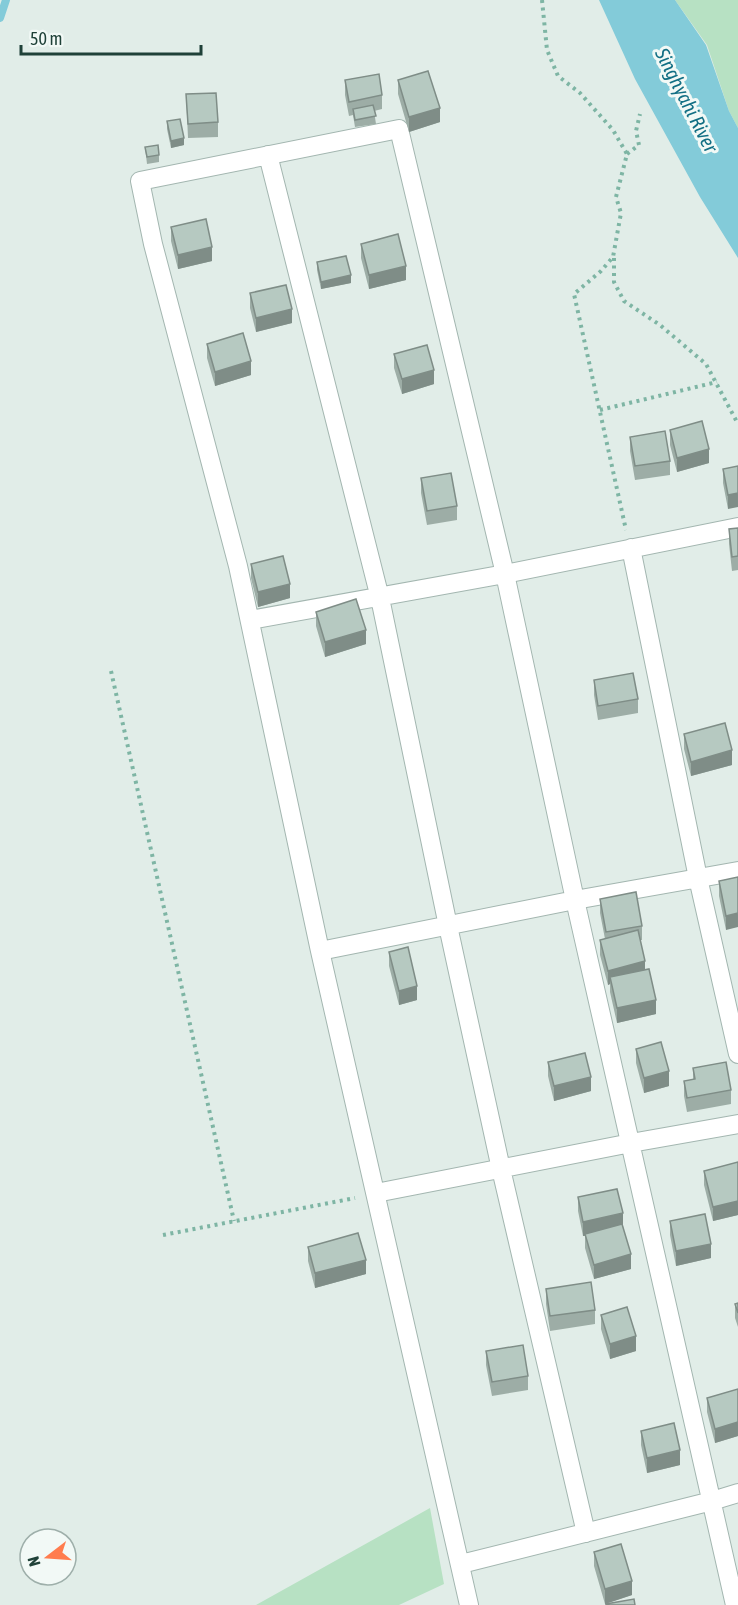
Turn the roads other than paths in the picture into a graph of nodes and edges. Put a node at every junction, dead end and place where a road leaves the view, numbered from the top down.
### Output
1 (268, 155) junction
2 (738, 527) edge
3 (631, 548) junction
4 (505, 574) junction
5 (380, 598) junction
6 (250, 620) junction
7 (738, 871) edge
8 (698, 878) junction
9 (575, 900) junction
10 (448, 926) junction
11 (320, 951) junction
12 (738, 1054) edge
13 (738, 1125) edge
14 (631, 1143) junction
15 (501, 1169) junction
16 (376, 1194) junction
17 (738, 1492) edge
18 (712, 1502) junction
19 (586, 1533) junction
20 (461, 1564) junction
21 (470, 1605) edge
22 (735, 1605) edge

1 - 4 street
1 - 5 street
1 - 6 street
2 - 3 street
3 - 4 street
3 - 8 street
4 - 5 street
4 - 9 street
5 - 6 street
5 - 10 street
6 - 11 street
7 - 8 street
8 - 9 street
8 - 12 street
9 - 10 street
9 - 14 street
10 - 11 street
10 - 15 street
11 - 16 street
13 - 14 street
14 - 15 street
14 - 18 street
15 - 16 street
15 - 19 street
16 - 20 street
17 - 18 street
18 - 19 street
18 - 22 street
19 - 20 street
20 - 21 street

